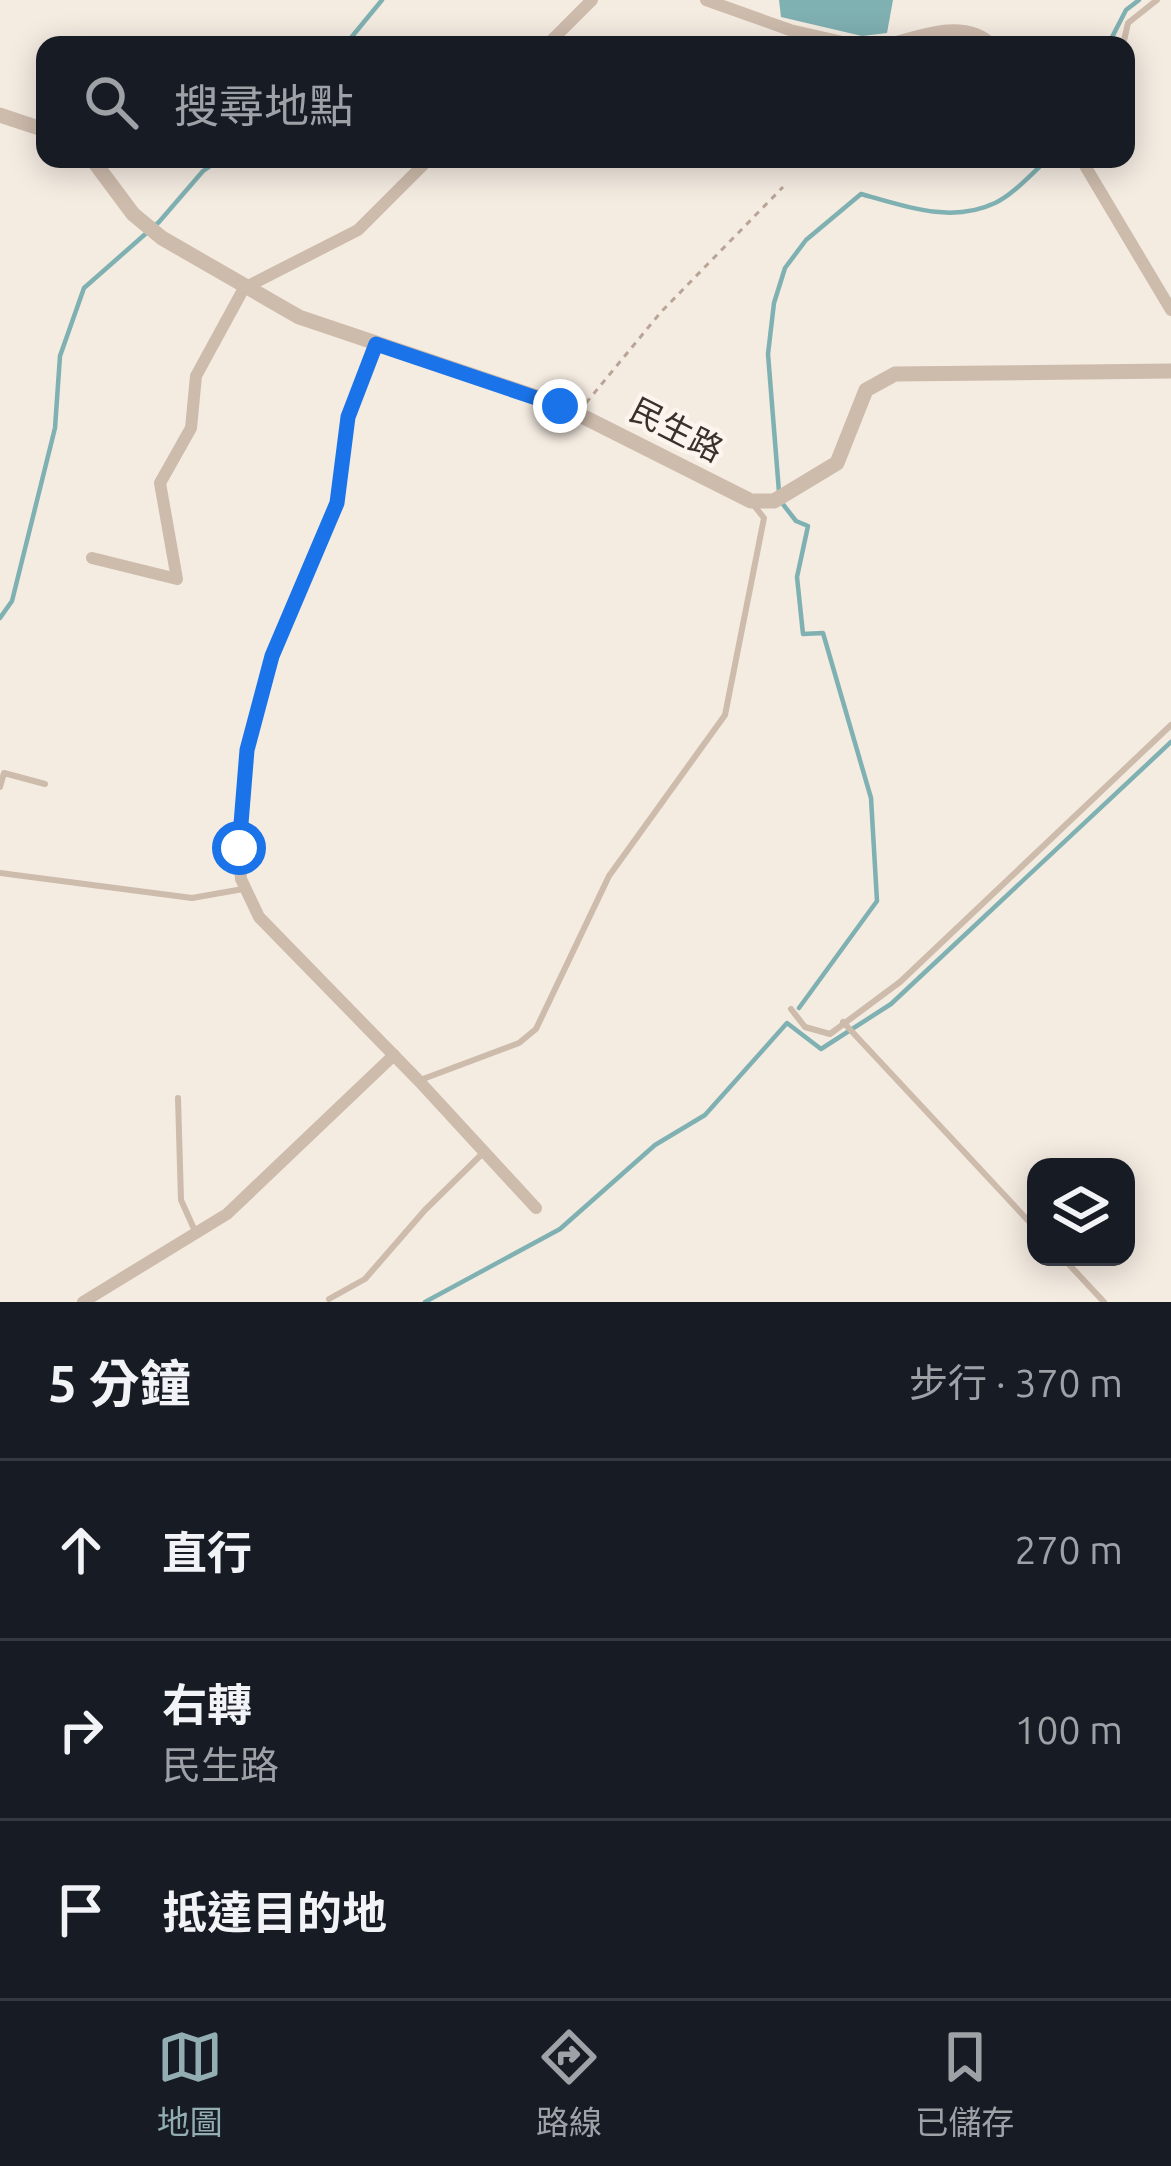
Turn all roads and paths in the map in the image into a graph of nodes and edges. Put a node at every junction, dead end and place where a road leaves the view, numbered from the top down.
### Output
1 (592, 0) edge
2 (706, 0) edge
3 (1157, 0) edge
4 (556, 36) edge
5 (816, 36) edge
6 (911, 36) edge
7 (983, 36) edge
8 (1125, 36) edge
9 (0, 116) edge
10 (36, 127) edge
11 (99, 168) edge
12 (420, 168) edge
13 (1087, 168) edge
14 (783, 187) dead end
15 (244, 288) junction
16 (1171, 310) edge
17 (376, 344) junction
18 (1171, 371) edge
19 (577, 413) junction
20 (751, 501) junction
21 (92, 558) dead end
22 (1171, 725) edge
23 (45, 784) dead end
24 (0, 787) edge
25 (0, 873) edge
26 (243, 889) junction
27 (791, 1009) dead end
28 (843, 1022) junction
29 (394, 1055) junction
30 (419, 1081) junction
31 (178, 1098) dead end
32 (484, 1152) junction
33 (536, 1208) dead end
34 (1027, 1219) edge
35 (196, 1234) junction
36 (1070, 1266) edge
37 (329, 1299) dead end
38 (83, 1302) edge
39 (1103, 1302) edge

1 - 4 street
2 - 5 street
3 - 8 lane
6 - 7 street
9 - 10 street
11 - 15 street, 民生路
12 - 15 street
13 - 16 street
14 - 19 path
15 - 17 street, 民生路
15 - 21 street
17 - 19 street, 民生路
17 - 26 street
18 - 20 street, 民生路
19 - 20 street, 民生路
20 - 30 lane
22 - 28 lane
23 - 24 lane
25 - 26 lane
26 - 29 street
27 - 28 lane
28 - 34 lane
29 - 30 street
29 - 35 street
30 - 32 street
31 - 35 lane
32 - 33 street
32 - 37 lane
35 - 38 street
36 - 39 lane

